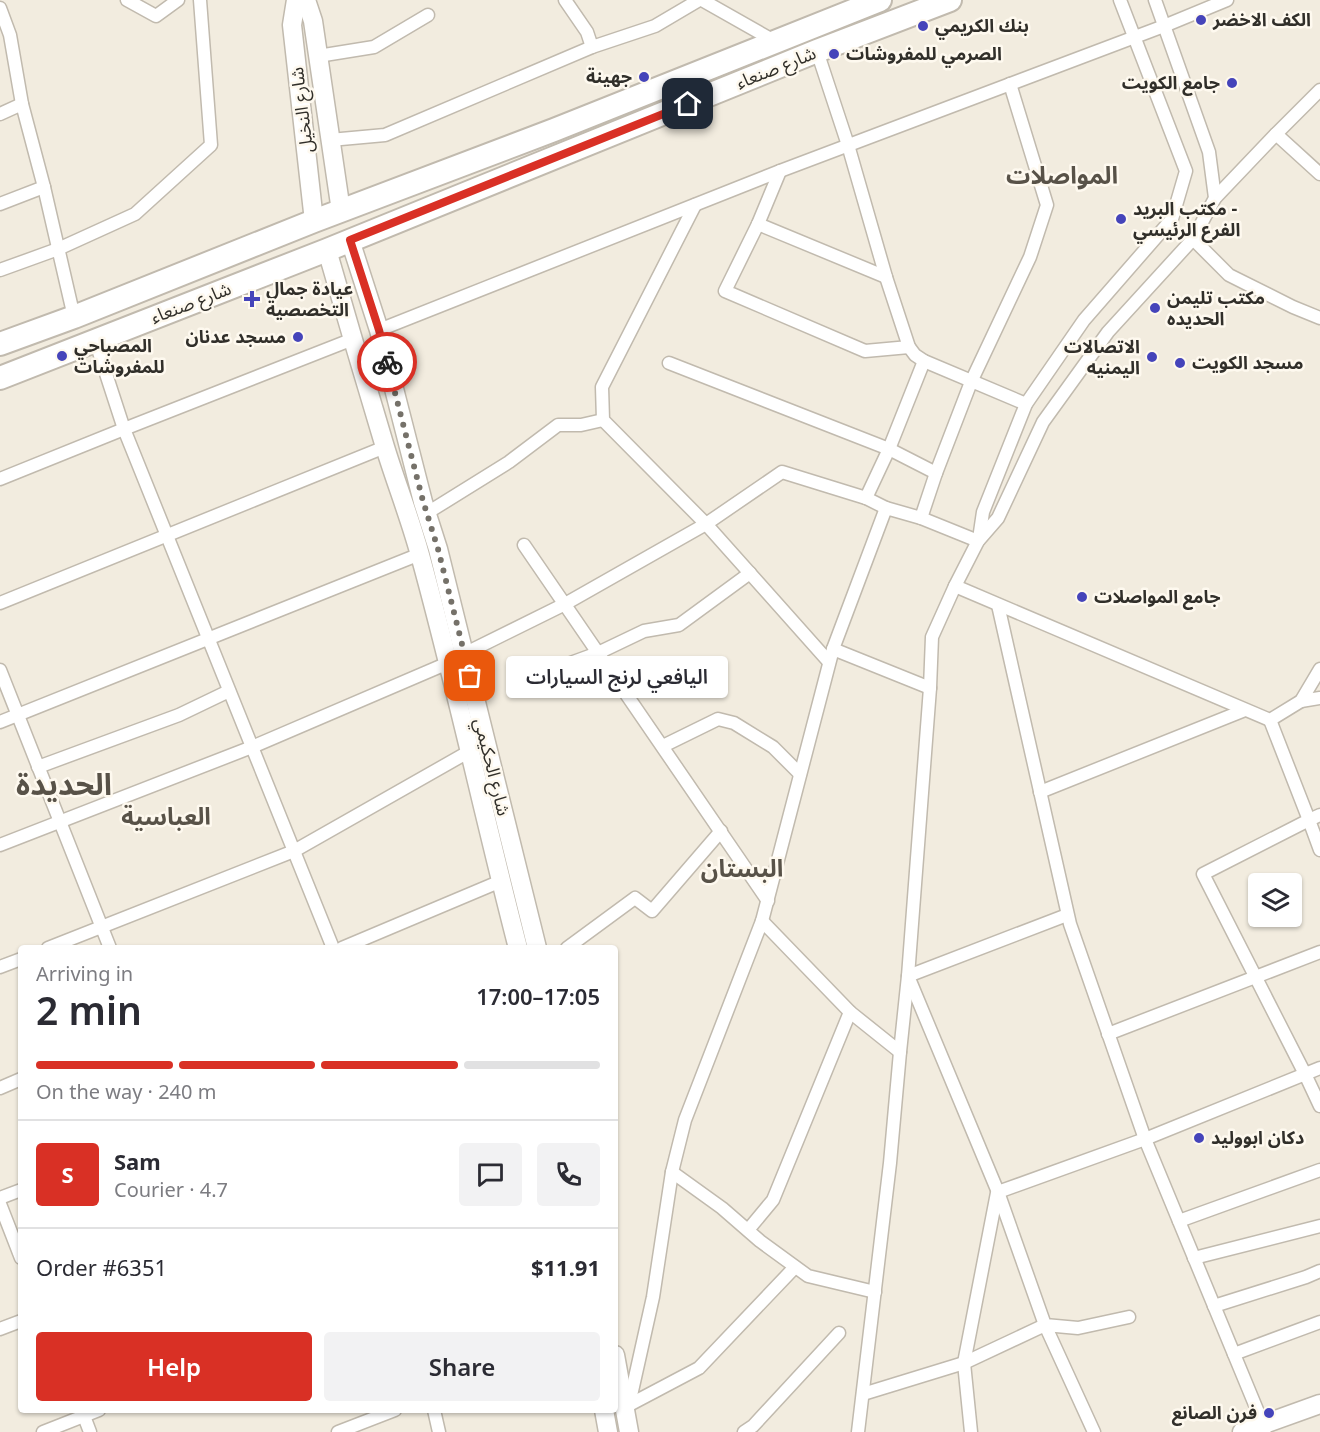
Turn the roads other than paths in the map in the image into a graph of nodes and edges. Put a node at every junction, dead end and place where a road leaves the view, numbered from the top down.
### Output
1 (127, 0) edge
2 (178, 0) edge
3 (200, 0) edge
4 (296, 0) edge
5 (306, 0) edge
6 (565, 0) edge
7 (700, 0) edge
8 (880, 0) edge
9 (950, 0) edge
10 (1120, 0) edge
11 (1155, 0) edge
12 (1227, 0) edge
13 (0, 8) edge
14 (429, 15) dead end
15 (1164, 26) junction
16 (1134, 36) junction
17 (5, 37) edge
18 (776, 42) junction
19 (592, 47) junction
20 (817, 51) junction
21 (318, 56) junction
22 (1010, 84) junction
23 (1320, 90) edge
24 (22, 104) junction
25 (0, 114) edge
26 (554, 130) junction
27 (1276, 134) junction
28 (330, 140) junction
29 (848, 145) junction
30 (506, 148) junction
31 (559, 156) junction
32 (780, 171) junction
33 (513, 174) junction
34 (1320, 174) edge
35 (44, 187) junction
36 (1215, 198) junction
37 (0, 204) edge
38 (694, 206) junction
39 (341, 211) junction
40 (314, 221) junction
41 (758, 224) junction
42 (1193, 239) junction
43 (350, 240) junction
44 (58, 249) junction
45 (327, 250) junction
46 (0, 270) edge
47 (886, 277) junction
48 (74, 317) junction
49 (1320, 318) edge
50 (379, 330) junction
51 (353, 339) junction
52 (95, 340) junction
53 (0, 344) edge
54 (909, 347) junction
55 (924, 361) junction
56 (669, 363) dead end
57 (0, 378) edge
58 (971, 382) junction
59 (1026, 404) junction
60 (603, 420) junction
61 (124, 429) junction
62 (385, 447) junction
63 (889, 449) junction
64 (936, 473) junction
65 (0, 479) edge
66 (866, 498) junction
67 (886, 508) junction
68 (427, 513) junction
69 (921, 518) junction
70 (706, 524) junction
71 (167, 536) junction
72 (978, 541) junction
73 (524, 545) dead end
74 (420, 554) junction
75 (750, 573) junction
76 (955, 586) junction
77 (0, 603) edge
78 (565, 604) junction
79 (998, 605) junction
80 (208, 639) junction
81 (833, 648) junction
82 (598, 653) junction
83 (456, 658) junction
84 (829, 662) junction
85 (1320, 669) edge
86 (0, 670) edge
87 (535, 676) dead end
88 (930, 688) junction
89 (229, 691) junction
90 (1320, 698) edge
91 (1301, 701) junction
92 (1245, 710) junction
93 (18, 715) junction
94 (1270, 720) junction
95 (0, 722) edge
96 (663, 746) junction
97 (252, 747) junction
98 (470, 750) junction
99 (38, 767) junction
100 (800, 774) junction
101 (1040, 792) junction
102 (1315, 817) edge
103 (60, 822) junction
104 (721, 831) junction
105 (0, 845) edge
106 (1320, 850) edge
107 (294, 851) junction
108 (501, 881) junction
109 (768, 901) junction
110 (1068, 915) junction
111 (762, 921) junction
112 (101, 927) junction
113 (56, 945) edge
114 (109, 945) edge
115 (332, 945) edge
116 (349, 945) edge
117 (517, 945) edge
118 (536, 945) edge
119 (571, 945) edge
120 (1320, 952) edge
121 (18, 960) edge
122 (0, 967) edge
123 (908, 976) junction
124 (1256, 977) junction
125 (850, 1012) junction
126 (1108, 1034) junction
127 (900, 1052) junction
128 (1320, 1068) edge
129 (1305, 1074) junction
130 (18, 1080) edge
131 (0, 1088) edge
132 (1320, 1106) edge
133 (1145, 1139) junction
134 (1320, 1170) edge
135 (672, 1172) junction
136 (18, 1191) edge
137 (998, 1192) junction
138 (0, 1198) edge
139 (0, 1204) edge
140 (1179, 1221) junction
141 (1320, 1226) edge
142 (748, 1230) junction
143 (18, 1249) edge
144 (1194, 1258) junction
145 (795, 1267) junction
146 (1320, 1271) edge
147 (875, 1292) junction
148 (1214, 1306) junction
149 (1129, 1317) dead end
150 (18, 1322) edge
151 (1320, 1322) edge
152 (1045, 1325) junction
153 (0, 1329) edge
154 (839, 1333) dead end
155 (1234, 1354) junction
156 (964, 1363) junction
157 (618, 1370) edge
158 (862, 1394) junction
159 (1320, 1404) edge
160 (83, 1413) edge
161 (387, 1413) edge
162 (435, 1413) edge
163 (605, 1413) edge
164 (628, 1419) edge
165 (1265, 1428) edge
166 (43, 1432) edge
167 (90, 1432) edge
168 (338, 1432) edge
169 (440, 1432) edge
170 (608, 1432) edge
171 (744, 1432) edge
172 (858, 1432) edge
173 (971, 1432) edge
174 (1094, 1432) edge
175 (1242, 1432) edge

1 - 2 street
3 - 44 street
4 - 40 street, شارع النخيل
5 - 21 street, شارع النخيل
6 - 19 street
7 - 18 street
7 - 19 street
8 - 18 highway, شارع صنعاء
9 - 20 highway, شارع صنعاء
10 - 16 street
11 - 15 street
12 - 15 street
13 - 17 street
14 - 21 street
15 - 16 street
15 - 36 street
16 - 22 street
16 - 59 street
17 - 24 street
18 - 26 highway, شارع صنعاء
19 - 28 street
20 - 29 street
20 - 31 highway, شارع صنعاء
21 - 28 street, شارع النخيل
22 - 29 street
22 - 58 street
23 - 27 street
24 - 25 street
24 - 35 street
26 - 30 highway, شارع صنعاء
26 - 31 highway
27 - 34 street
27 - 36 street
28 - 39 street, شارع النخيل
29 - 32 street
29 - 47 street
30 - 33 highway
30 - 39 highway, شارع صنعاء
31 - 33 highway, شارع صنعاء
32 - 38 street
32 - 41 street
33 - 43 highway, شارع صنعاء
35 - 37 street
35 - 44 street
36 - 42 street
38 - 50 street
38 - 60 street
39 - 40 highway, شارع صنعاء
40 - 48 highway, شارع صنعاء
41 - 47 street
41 - 54 street
42 - 49 street
42 - 72 street
43 - 45 highway, شارع صنعاء
43 - 50 street, شارع الحكيمي
44 - 46 street
44 - 48 street
45 - 51 street, شارع الحكيمي
45 - 52 highway, شارع صنعاء
47 - 54 street
48 - 53 highway, شارع صنعاء
50 - 68 street, شارع الحكيمي
51 - 61 street
51 - 62 street, شارع الحكيمي
52 - 57 highway, شارع صنعاء
52 - 61 street
54 - 55 street
55 - 58 street
55 - 63 street
56 - 63 street
58 - 59 street
58 - 64 street
59 - 72 street
60 - 68 street
60 - 70 street
61 - 65 street
61 - 71 street
62 - 71 street
62 - 74 street, شارع الحكيمي
63 - 64 street
63 - 66 street
64 - 69 street
66 - 67 street
66 - 70 street
67 - 69 street
67 - 81 street
68 - 83 street, شارع الحكيمي
69 - 72 street
70 - 75 street
70 - 78 street
71 - 77 street
71 - 80 street
72 - 76 street
73 - 78 street
74 - 80 street
74 - 83 street, شارع الحكيمي
75 - 82 street
75 - 84 street
76 - 79 street
76 - 88 street
78 - 82 street
78 - 83 street
79 - 92 street
79 - 101 street
80 - 89 street
80 - 93 street
81 - 84 street
81 - 88 street
82 - 87 street
82 - 96 street
83 - 97 street
83 - 98 street, شارع الحكيمي
83 - 118 street, شارع الحكيمي
84 - 100 street
85 - 91 street
86 - 93 street
88 - 123 street
89 - 97 street
89 - 99 street
90 - 91 street
91 - 94 street
92 - 94 street
92 - 101 street
93 - 95 street
93 - 99 street
94 - 102 street
96 - 100 street
96 - 104 street
97 - 103 street
97 - 107 street
98 - 107 street
98 - 108 street, شارع الحكيمي
99 - 103 street
100 - 109 street
101 - 110 street
102 - 106 street
102 - 124 street
103 - 105 street
103 - 112 street
104 - 109 street
104 - 119 street
107 - 112 street
107 - 115 street
108 - 116 street
108 - 117 street, شارع الحكيمي
109 - 111 street
110 - 123 street
110 - 126 street
111 - 125 street
111 - 135 street
112 - 113 street
112 - 114 street
120 - 124 street
121 - 122 street
123 - 127 street
123 - 137 street
124 - 126 street
124 - 129 street
125 - 127 street
125 - 142 street
126 - 133 street
127 - 147 street
128 - 129 street
129 - 132 street
129 - 133 street
130 - 131 street
133 - 137 street
133 - 140 street
134 - 140 street
135 - 142 street
135 - 164 street
136 - 138 street
137 - 152 street
137 - 156 street
139 - 143 street
140 - 144 street
141 - 144 street
142 - 145 street
144 - 148 street
145 - 147 street
145 - 164 street
146 - 148 street
147 - 158 street
148 - 155 street
149 - 152 street
150 - 153 street
151 - 155 street
152 - 156 street
152 - 174 street
154 - 171 street
155 - 165 street
156 - 158 street
156 - 173 street
157 - 164 street
158 - 172 street
159 - 165 street
160 - 166 street
160 - 167 street
161 - 168 street
162 - 169 street
163 - 170 street
165 - 175 street

